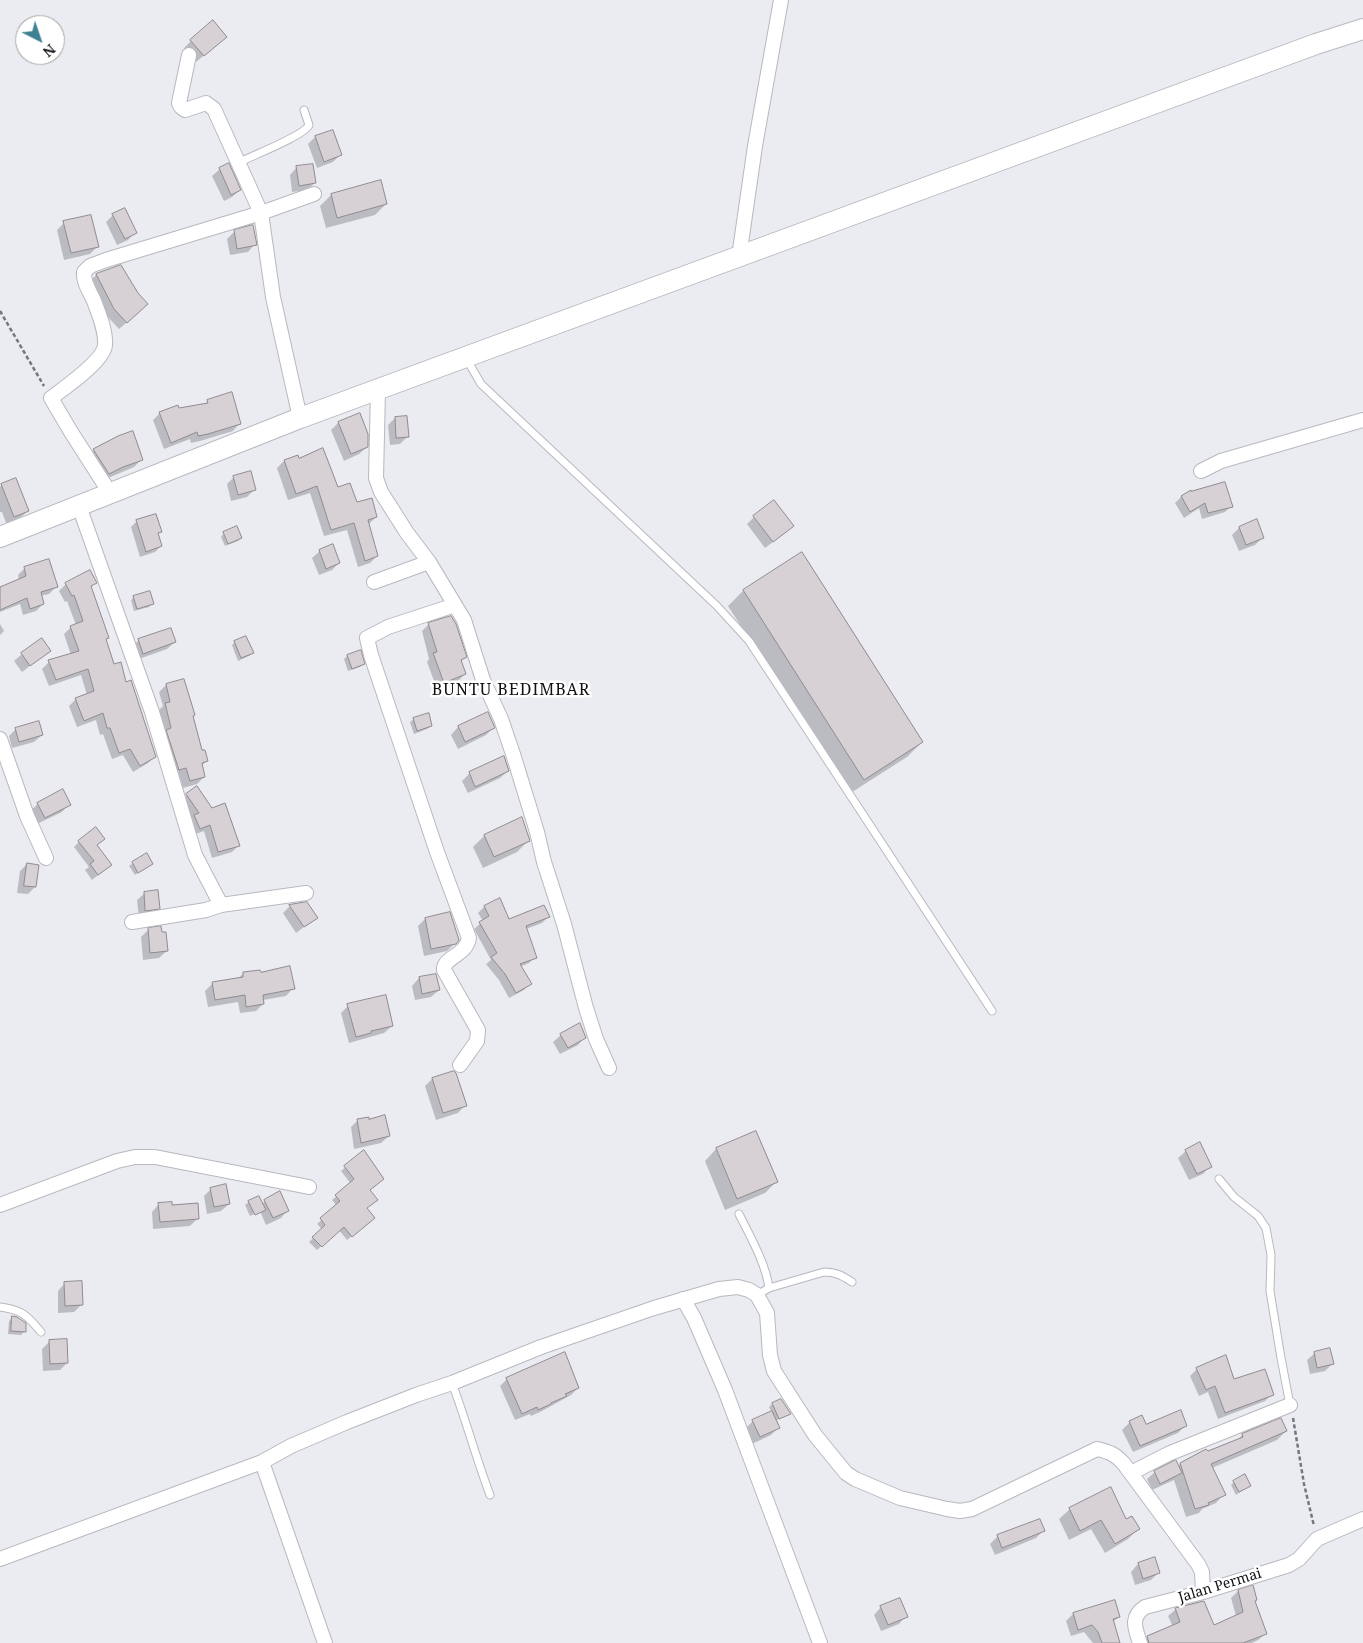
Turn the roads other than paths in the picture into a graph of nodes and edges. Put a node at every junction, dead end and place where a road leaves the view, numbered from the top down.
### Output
1 (781, 0) edge
2 (1363, 29) edge
3 (189, 55) dead end
4 (304, 110) dead end
5 (238, 162) junction
6 (314, 194) dead end
7 (261, 213) junction
8 (750, 253) junction
9 (466, 358) junction
10 (378, 390) junction
11 (300, 418) junction
12 (1363, 420) edge
13 (1201, 471) dead end
14 (110, 494) junction
15 (79, 506) junction
16 (0, 537) edge
17 (429, 562) junction
18 (374, 582) dead end
19 (456, 605) junction
20 (0, 739) edge
21 (46, 858) dead end
22 (306, 893) dead end
23 (221, 905) junction
24 (132, 922) dead end
25 (992, 1011) dead end
26 (460, 1065) dead end
27 (609, 1068) dead end
28 (1219, 1179) dead end
29 (309, 1187) dead end
30 (0, 1205) edge
31 (739, 1214) dead end
32 (852, 1282) dead end
33 (763, 1291) junction
34 (684, 1299) junction
35 (0, 1307) edge
36 (41, 1332) dead end
37 (452, 1383) junction
38 (1290, 1405) joint
39 (262, 1462) junction
40 (1131, 1473) junction
41 (490, 1495) dead end
42 (1363, 1519) edge
43 (0, 1559) edge
44 (1203, 1592) junction
45 (325, 1643) edge
46 (820, 1643) edge
47 (1140, 1643) edge

1 - 8 street
2 - 8 street
3 - 5 street
4 - 5 lane
5 - 7 street
6 - 7 street
7 - 11 street
7 - 14 street
8 - 9 street
9 - 10 street
9 - 25 lane
10 - 11 street
10 - 17 street
11 - 14 street
12 - 13 street
14 - 15 street
15 - 16 street
15 - 23 street
17 - 18 street
17 - 19 street
19 - 26 street
19 - 27 street
20 - 21 street
22 - 23 street
23 - 24 street
28 - 38 lane
29 - 30 street
31 - 33 lane
32 - 33 lane
33 - 34 street
33 - 40 street
34 - 37 street
34 - 46 street
35 - 36 lane
37 - 39 street
37 - 41 lane
38 - 40 street
39 - 43 street
39 - 45 street
40 - 44 street
42 - 44 street, Jalan Permai
44 - 47 street, Jalan Permai

